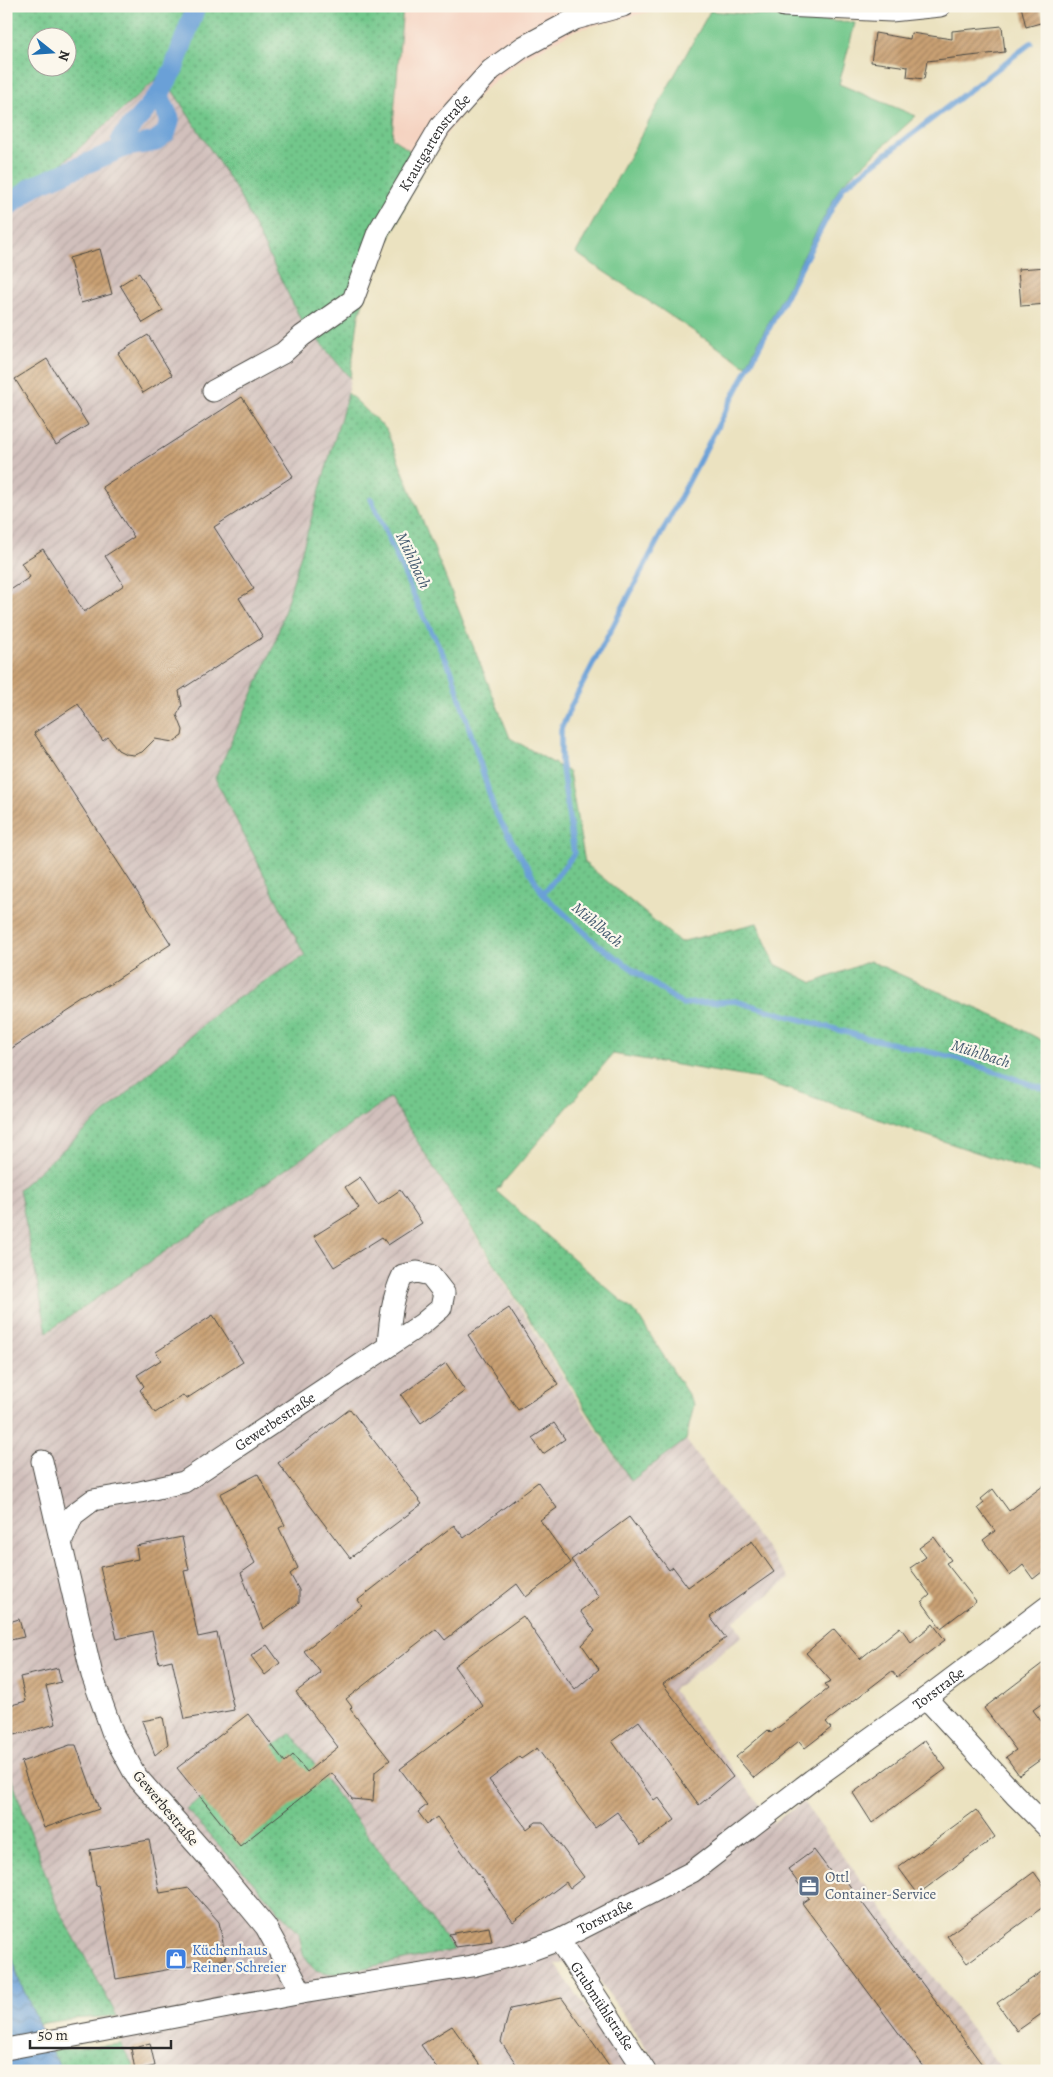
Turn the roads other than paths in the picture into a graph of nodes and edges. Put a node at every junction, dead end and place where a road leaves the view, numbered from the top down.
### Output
1 (623, 6) edge
2 (784, 6) edge
3 (940, 6) edge
4 (213, 391) dead end
5 (388, 1345) dead end
6 (42, 1462) dead end
7 (61, 1543) junction
8 (1047, 1607) edge
9 (926, 1698) junction
10 (1047, 1827) edge
11 (559, 1940) junction
12 (302, 1993) junction
13 (6, 2049) edge
14 (645, 2071) edge

1 - 4 street, Krautgartenstraße
2 - 3 street
5 - 7 street, Gewerbestraße
6 - 7 street, Gewerbestraße
7 - 12 street, Gewerbestraße
8 - 9 street, Torstraße
9 - 10 street
9 - 11 street, Torstraße
11 - 12 street, Torstraße
11 - 14 street, Grubmühlstraße
12 - 13 street, Torstraße

